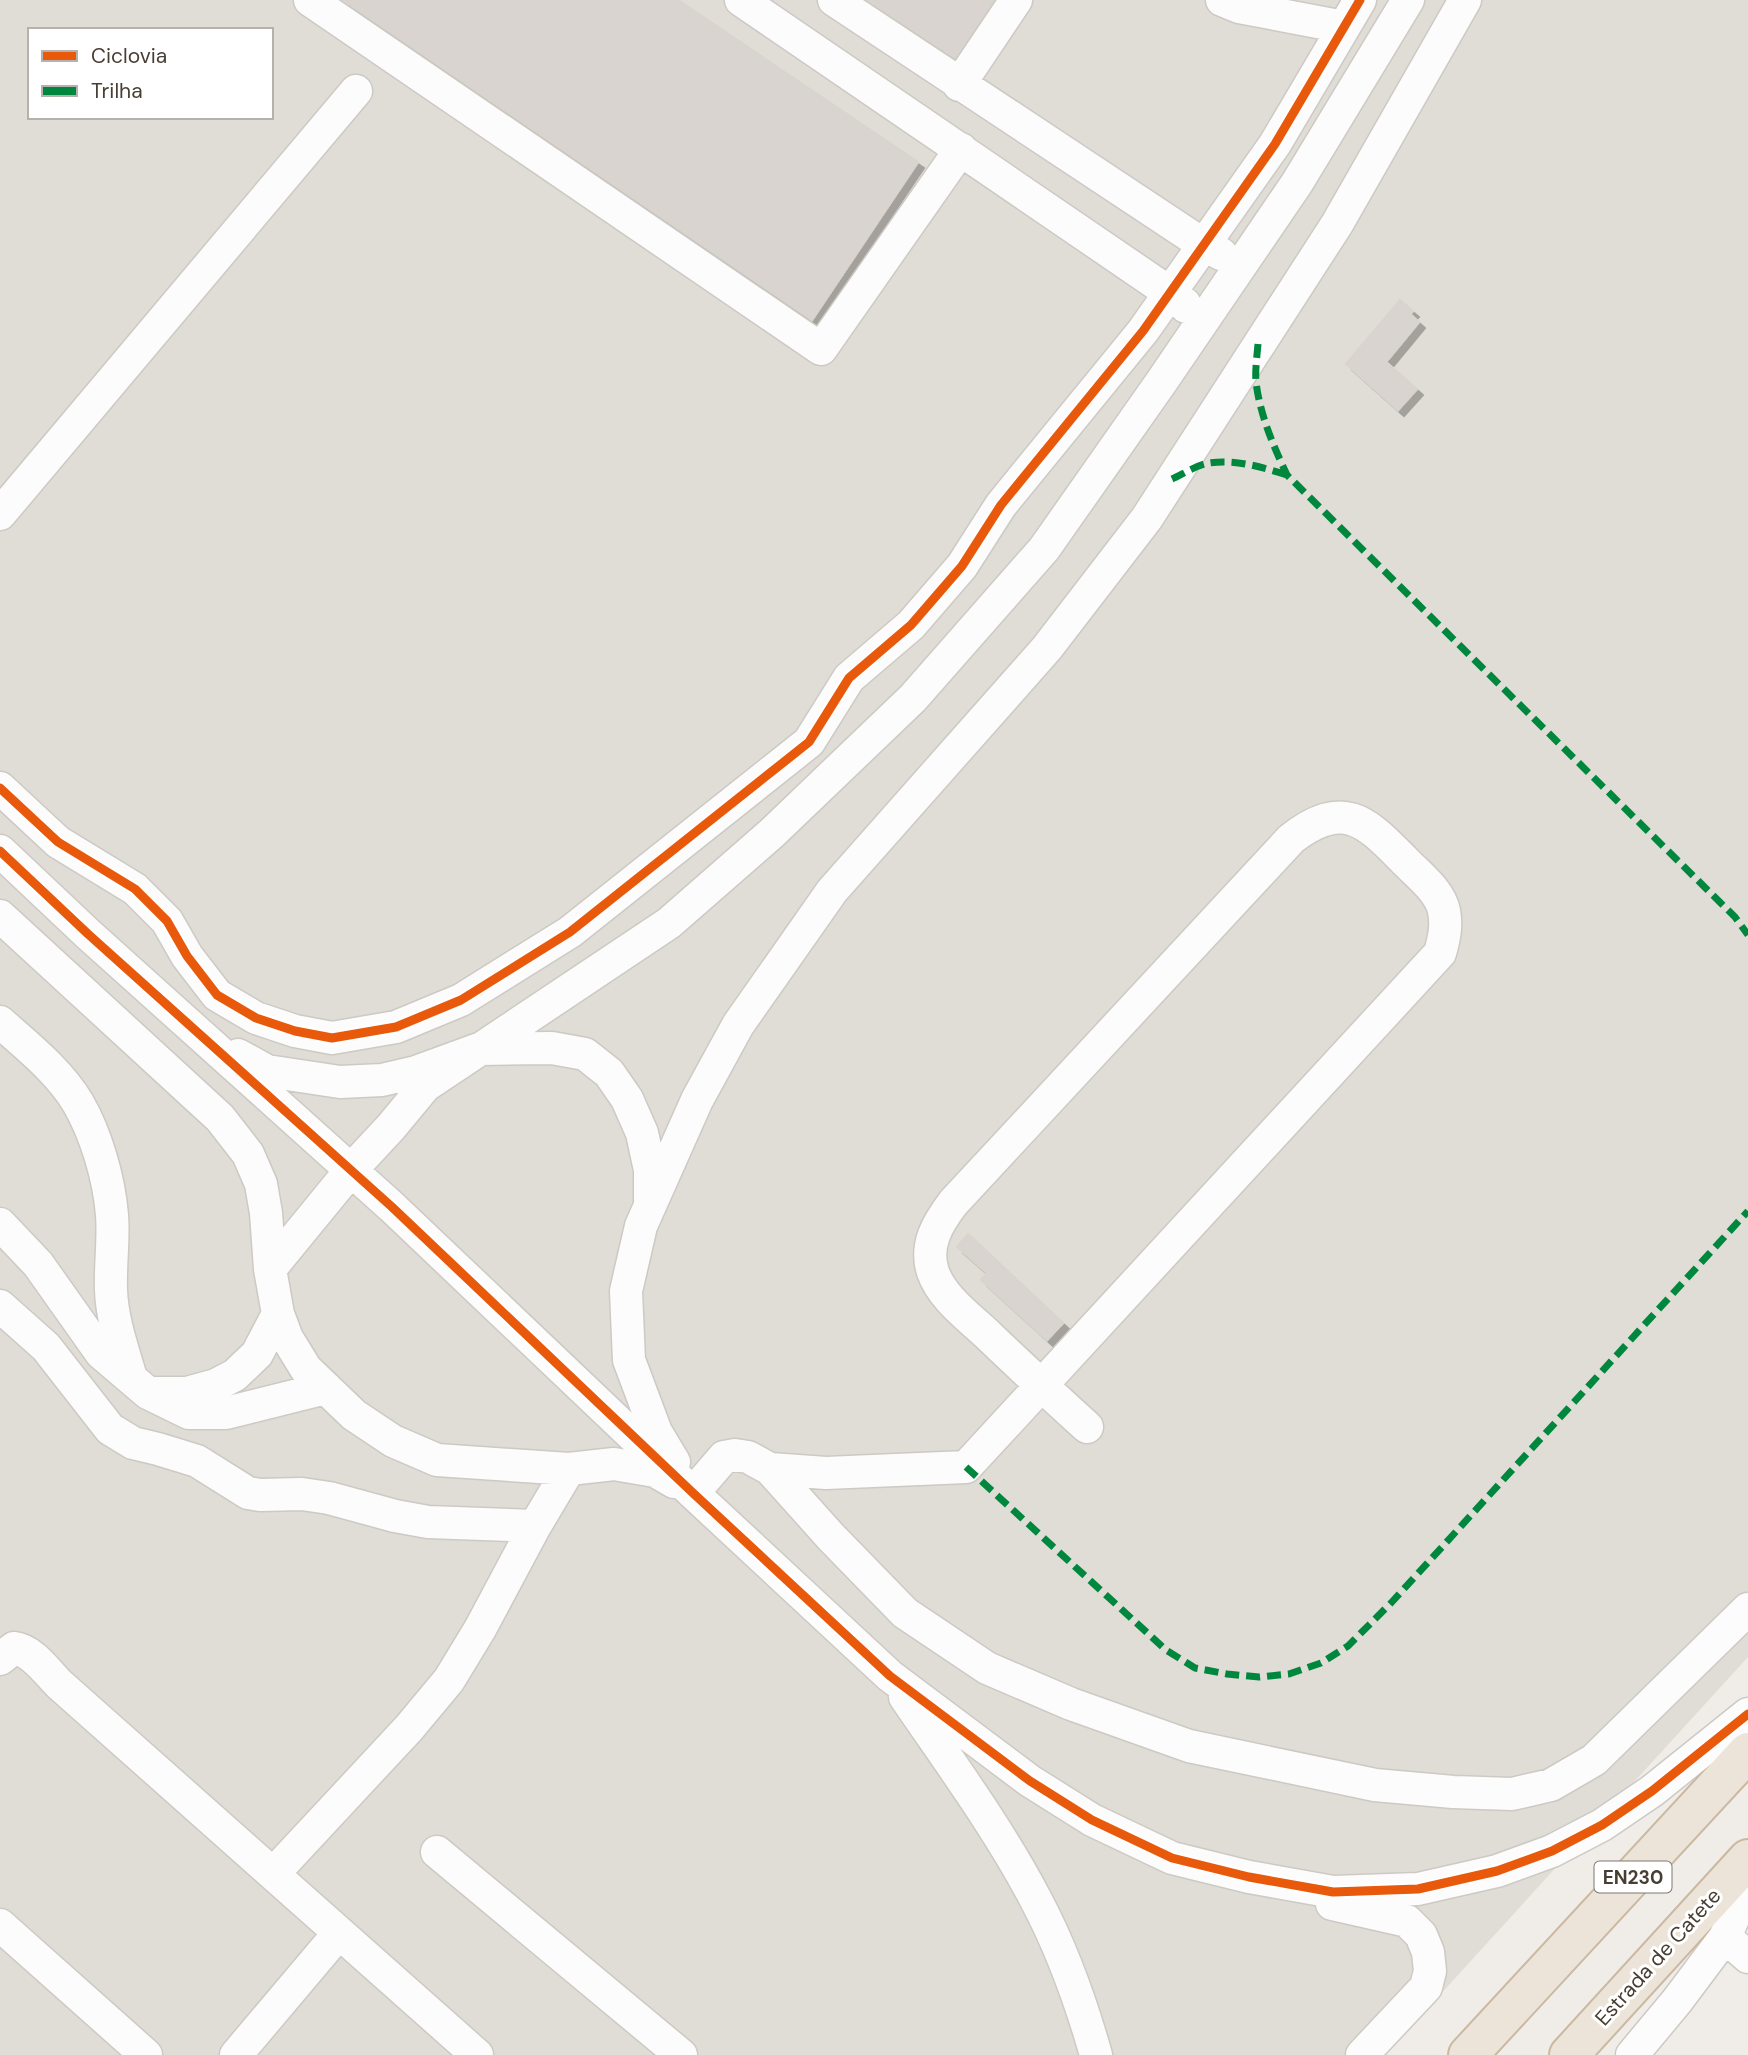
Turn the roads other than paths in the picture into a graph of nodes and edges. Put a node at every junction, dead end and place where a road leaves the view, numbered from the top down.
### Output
1 (310, 0) edge
2 (741, 0) edge
3 (834, 0) edge
4 (1016, 0) edge
5 (1222, 0) edge
6 (1360, 0) edge
7 (1408, 0) edge
8 (1465, 0) edge
9 (1344, 27) junction
10 (960, 85) junction
11 (356, 91) dead end
12 (961, 149) junction
13 (1204, 246) junction
14 (1253, 248) junction
15 (1170, 293) junction
16 (1193, 336) junction
17 (0, 514) edge
18 (0, 788) edge
19 (0, 851) edge
20 (0, 916) edge
21 (0, 1021) edge
22 (199, 1033) junction
23 (478, 1049) junction
24 (351, 1170) junction
25 (650, 1205) junction
26 (0, 1224) edge
27 (270, 1269) junction
28 (0, 1306) edge
29 (278, 1314) junction
30 (139, 1385) junction
31 (1041, 1386) junction
32 (326, 1388) junction
33 (1087, 1427) dead end
34 (569, 1469) junction
35 (770, 1469) junction
36 (693, 1493) junction
37 (535, 1526) junction
38 (1748, 1609) edge
39 (0, 1659) edge
40 (890, 1676) junction
41 (1748, 1714) edge
42 (1748, 1752) edge
43 (436, 1852) dead end
44 (1172, 1858) junction
45 (1748, 1859) edge
46 (273, 1874) junction
47 (1748, 1885) edge
48 (0, 1925) edge
49 (339, 1933) junction
50 (1725, 1937) junction
51 (1748, 1958) edge
52 (1070, 1972) junction
53 (146, 2055) edge
54 (236, 2055) edge
55 (477, 2055) edge
56 (681, 2055) edge
57 (1096, 2055) edge
58 (1114, 2055) edge
59 (1362, 2055) edge
60 (1468, 2055) edge
61 (1569, 2055) edge
62 (1632, 2055) edge

1 - 12 street
2 - 12 street
3 - 10 street
4 - 10 street
5 - 9 street
6 - 9 street
7 - 14 street
8 - 25 street
9 - 13 street
10 - 13 street
11 - 17 street
12 - 15 street
13 - 14 street
13 - 15 street
14 - 16 street
15 - 16 street
15 - 18 street
16 - 23 street
19 - 22 street
20 - 27 street
21 - 30 street
22 - 23 street
22 - 24 street
23 - 24 street
23 - 25 street
24 - 27 street
24 - 36 street
25 - 36 street
26 - 30 street
27 - 29 street
28 - 37 street
29 - 30 street
29 - 32 street
30 - 32 street
31 - 31 street
31 - 33 street
31 - 35 street
32 - 34 street
34 - 36 street
34 - 37 street
35 - 36 street
35 - 38 street
36 - 40 street
37 - 46 street
39 - 46 street
40 - 44 street
40 - 52 street
41 - 44 street
42 - 60 highway, EN230
43 - 56 street
44 - 59 street
45 - 61 highway, Estrada de Catete
46 - 49 street
47 - 50 street
48 - 53 street
49 - 54 street
49 - 55 street
50 - 51 street
50 - 62 street
52 - 57 street
52 - 58 street

